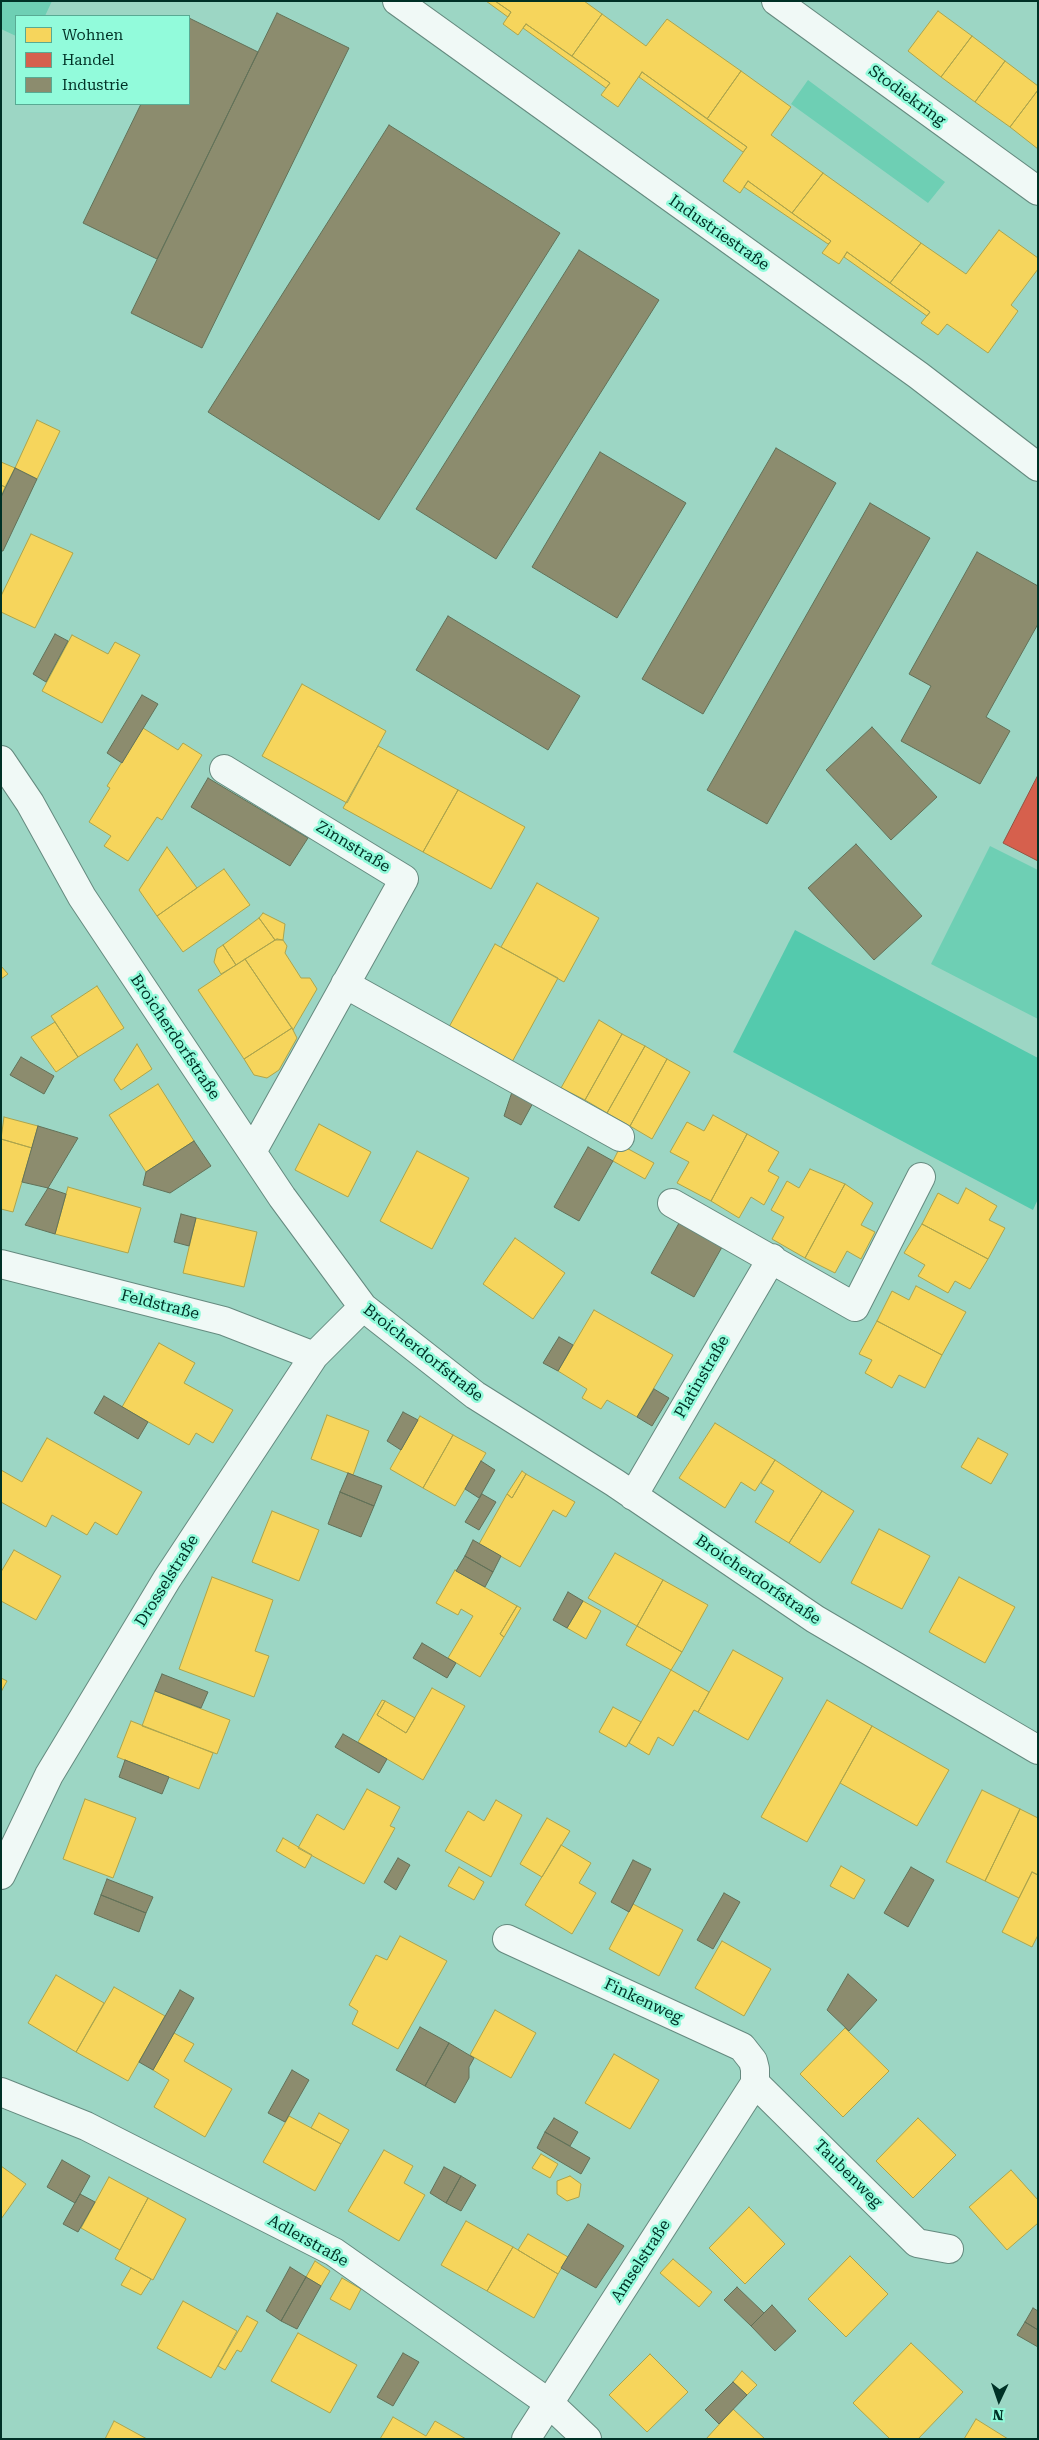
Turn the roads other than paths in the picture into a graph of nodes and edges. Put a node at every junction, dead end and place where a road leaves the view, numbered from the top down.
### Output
1 (397, 1) edge
2 (776, 1) edge
3 (1038, 191) edge
4 (1038, 467) edge
5 (1, 760) edge
6 (224, 769) dead end
7 (345, 984) junction
8 (620, 1137) dead end
9 (252, 1152) junction
10 (921, 1177) dead end
11 (672, 1203) dead end
12 (772, 1258) junction
13 (1, 1264) edge
14 (363, 1307) junction
15 (314, 1356) junction
16 (633, 1496) junction
17 (1038, 1750) edge
18 (1, 1875) edge
19 (507, 1939) dead end
20 (755, 2083) junction
21 (1, 2092) edge
22 (950, 2249) dead end
23 (549, 2403) junction
24 (526, 2439) edge
25 (587, 2439) edge

1 - 4 street, Industriestraße
2 - 3 street, Stodiekring
5 - 9 street, Broicherdorfstraße
6 - 7 street, Zinnstraße
7 - 8 street
7 - 9 street, Zinnstraße
9 - 14 street, Broicherdorfstraße
10 - 12 street
11 - 12 street
12 - 16 street, Platinstraße
13 - 15 street, Feldstraße
14 - 15 street, Drosselstraße
14 - 16 street, Broicherdorfstraße
15 - 18 street, Drosselstraße
16 - 17 street, Broicherdorfstraße
19 - 20 street, Finkenweg
20 - 22 street, Taubenweg
20 - 23 street, Amselstraße
21 - 23 street, Adlerstraße
23 - 24 street, Amselstraße
23 - 25 street, Adlerstraße

